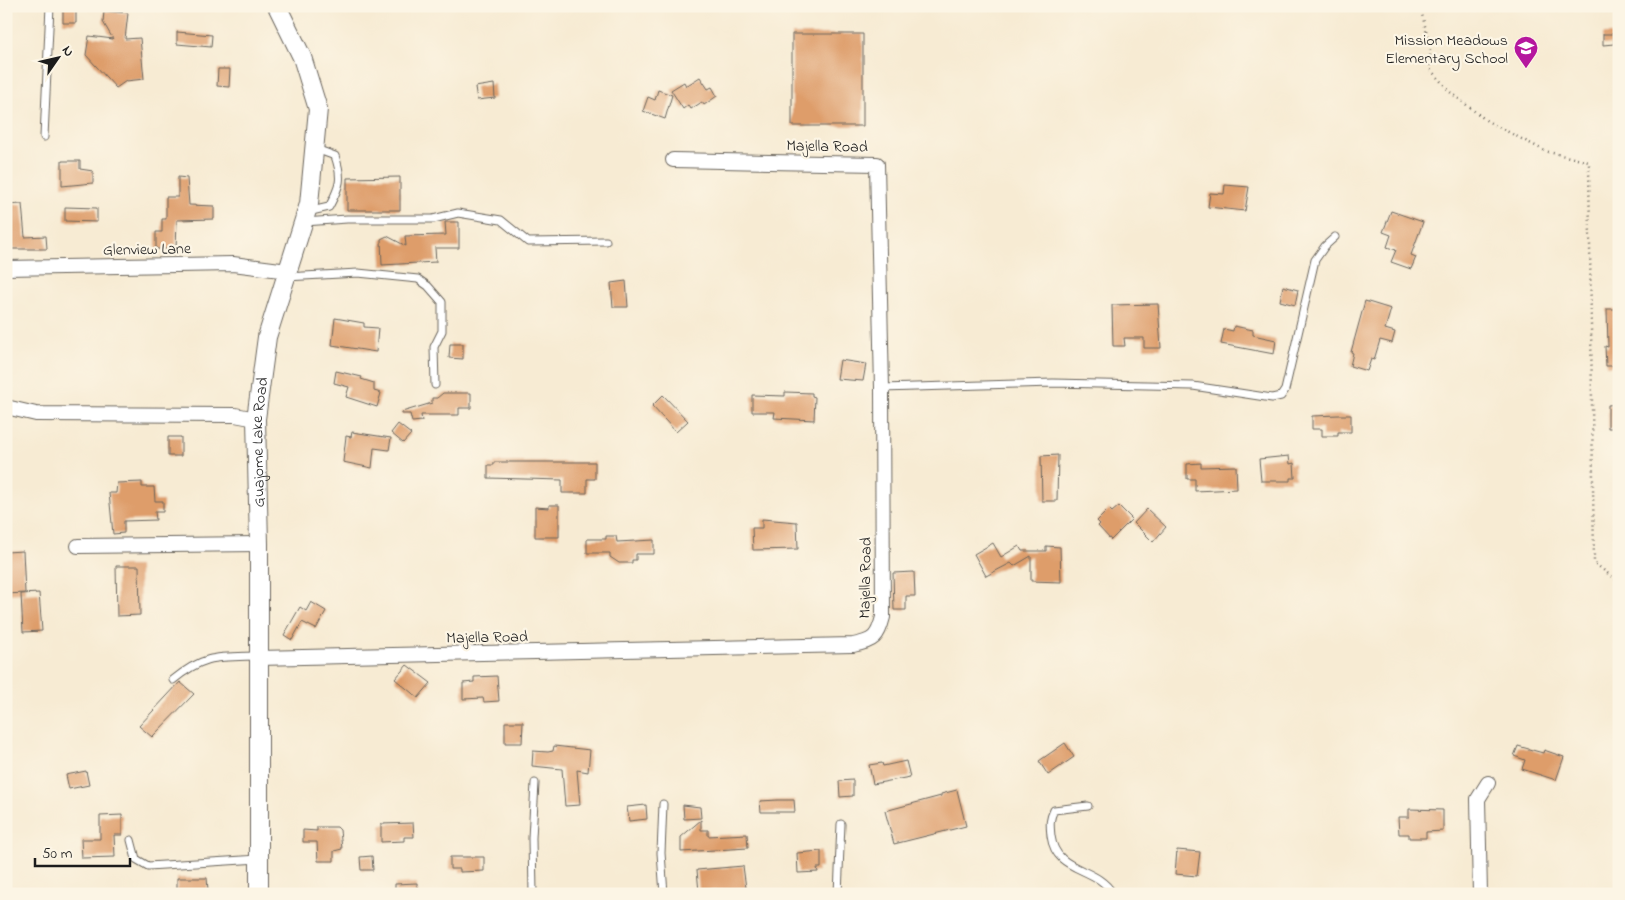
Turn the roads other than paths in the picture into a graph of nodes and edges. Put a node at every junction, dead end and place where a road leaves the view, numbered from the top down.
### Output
1 (50, 6) edge
2 (277, 6) edge
3 (44, 137) dead end
4 (314, 148) junction
5 (673, 160) dead end
6 (305, 217) junction
7 (1335, 237) dead end
8 (606, 241) dead end
9 (6, 268) edge
10 (287, 274) junction
11 (435, 385) dead end
12 (882, 388) junction
13 (6, 407) edge
14 (256, 419) junction
15 (259, 544) junction
16 (78, 546) dead end
17 (258, 657) junction
18 (173, 680) dead end
19 (535, 783) dead end
20 (1488, 783) dead end
21 (663, 804) dead end
22 (1088, 806) dead end
23 (841, 824) dead end
24 (132, 840) dead end
25 (259, 859) junction
26 (259, 894) edge
27 (532, 894) edge
28 (664, 894) edge
29 (838, 894) edge
30 (1113, 894) edge
31 (1480, 894) edge

1 - 3 lane
2 - 4 street, Guajome Lake Road
4 - 6 street, Guajome Lake Road
4 - 6 lane
5 - 12 street, Majella Road
6 - 8 lane
6 - 10 street, Guajome Lake Road
7 - 12 lane
9 - 10 street, Glenview Lane
10 - 11 lane
10 - 14 street, Guajome Lake Road
12 - 17 street, Majella Road
13 - 14 street
14 - 15 street, Guajome Lake Road
15 - 16 street
15 - 17 street, Guajome Lake Road
17 - 18 lane
17 - 25 street, Guajome Lake Road
19 - 27 lane
20 - 31 street
21 - 28 lane
22 - 30 lane
23 - 29 lane
24 - 25 lane
25 - 26 street, Guajome Lake Road

